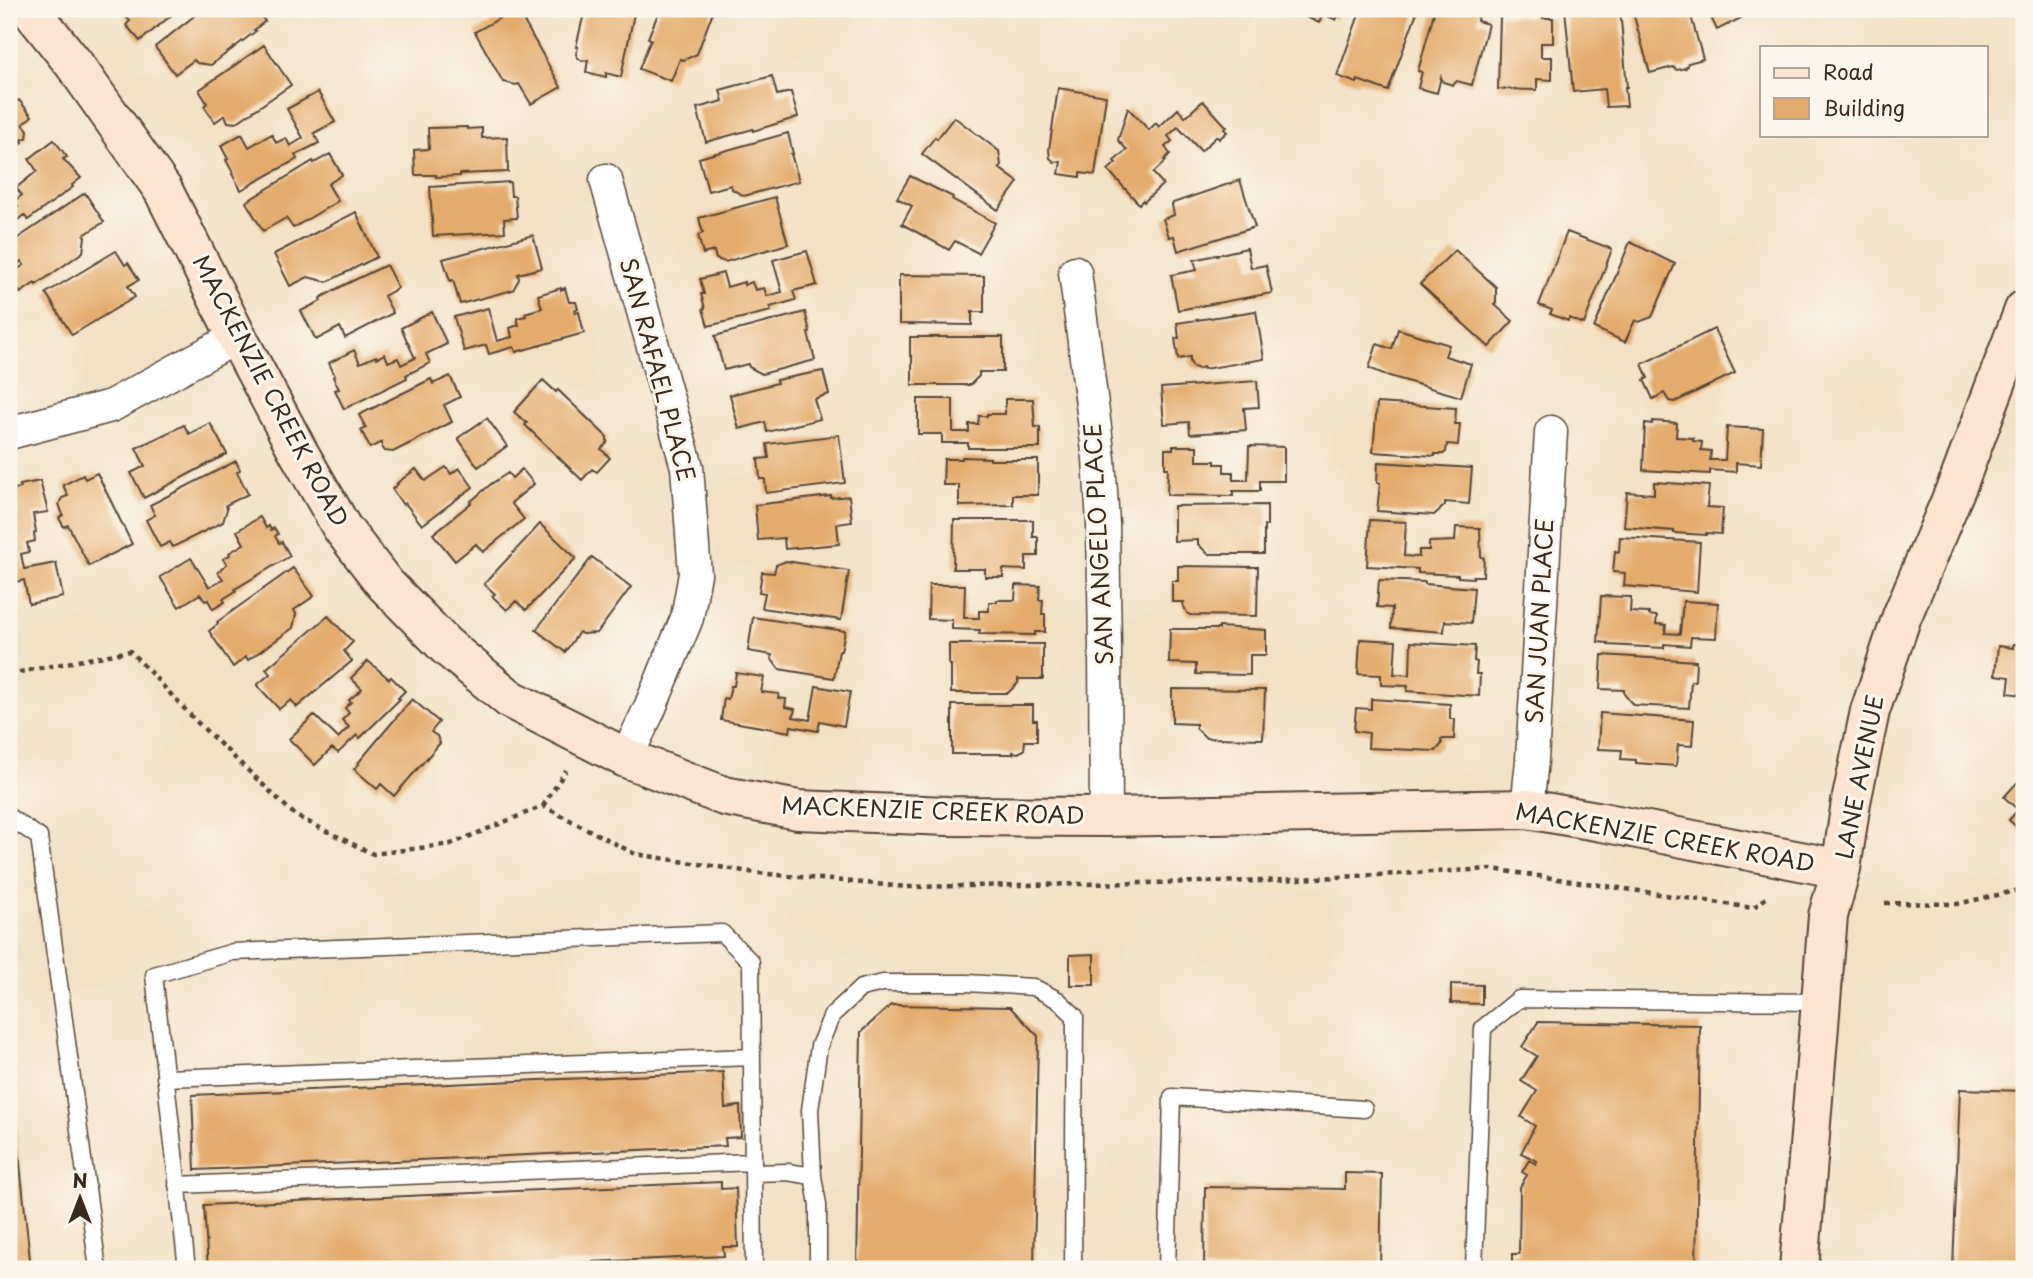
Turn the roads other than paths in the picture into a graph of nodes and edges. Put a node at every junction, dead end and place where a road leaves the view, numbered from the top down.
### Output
1 (30, 9) edge
2 (606, 180) dead end
3 (1075, 272) dead end
4 (2024, 310) edge
5 (237, 337) junction
6 (1551, 432) dead end
7 (9, 433) edge
8 (625, 758) junction
9 (1528, 809) junction
10 (9, 817) edge
11 (1105, 817) junction
12 (1841, 869) junction
13 (1821, 1002) junction
14 (752, 1057) junction
15 (165, 1078) junction
16 (1364, 1109) dead end
17 (753, 1167) junction
18 (813, 1176) junction
19 (177, 1185) junction
20 (98, 1269) edge
21 (187, 1269) edge
22 (754, 1269) edge
23 (818, 1269) edge
24 (1073, 1269) edge
25 (1167, 1269) edge
26 (1474, 1269) edge
27 (1799, 1269) edge

1 - 5 street, MACKENZIE CREEK ROAD
2 - 8 street, SAN RAFAEL PLACE
3 - 11 street, SAN ANGELO PLACE
4 - 12 street, LANE AVENUE
5 - 7 street
5 - 8 street, MACKENZIE CREEK ROAD
6 - 9 street, SAN JUAN PLACE
8 - 11 street, MACKENZIE CREEK ROAD
9 - 11 street, MACKENZIE CREEK ROAD
9 - 12 street, MACKENZIE CREEK ROAD
10 - 20 lane
12 - 13 street, LANE AVENUE
13 - 26 lane
13 - 27 street, LANE AVENUE
14 - 15 lane
14 - 15 lane
14 - 17 lane
15 - 19 lane
16 - 25 lane
17 - 18 lane
17 - 19 lane
17 - 22 lane
18 - 23 lane
18 - 24 lane
19 - 21 lane

